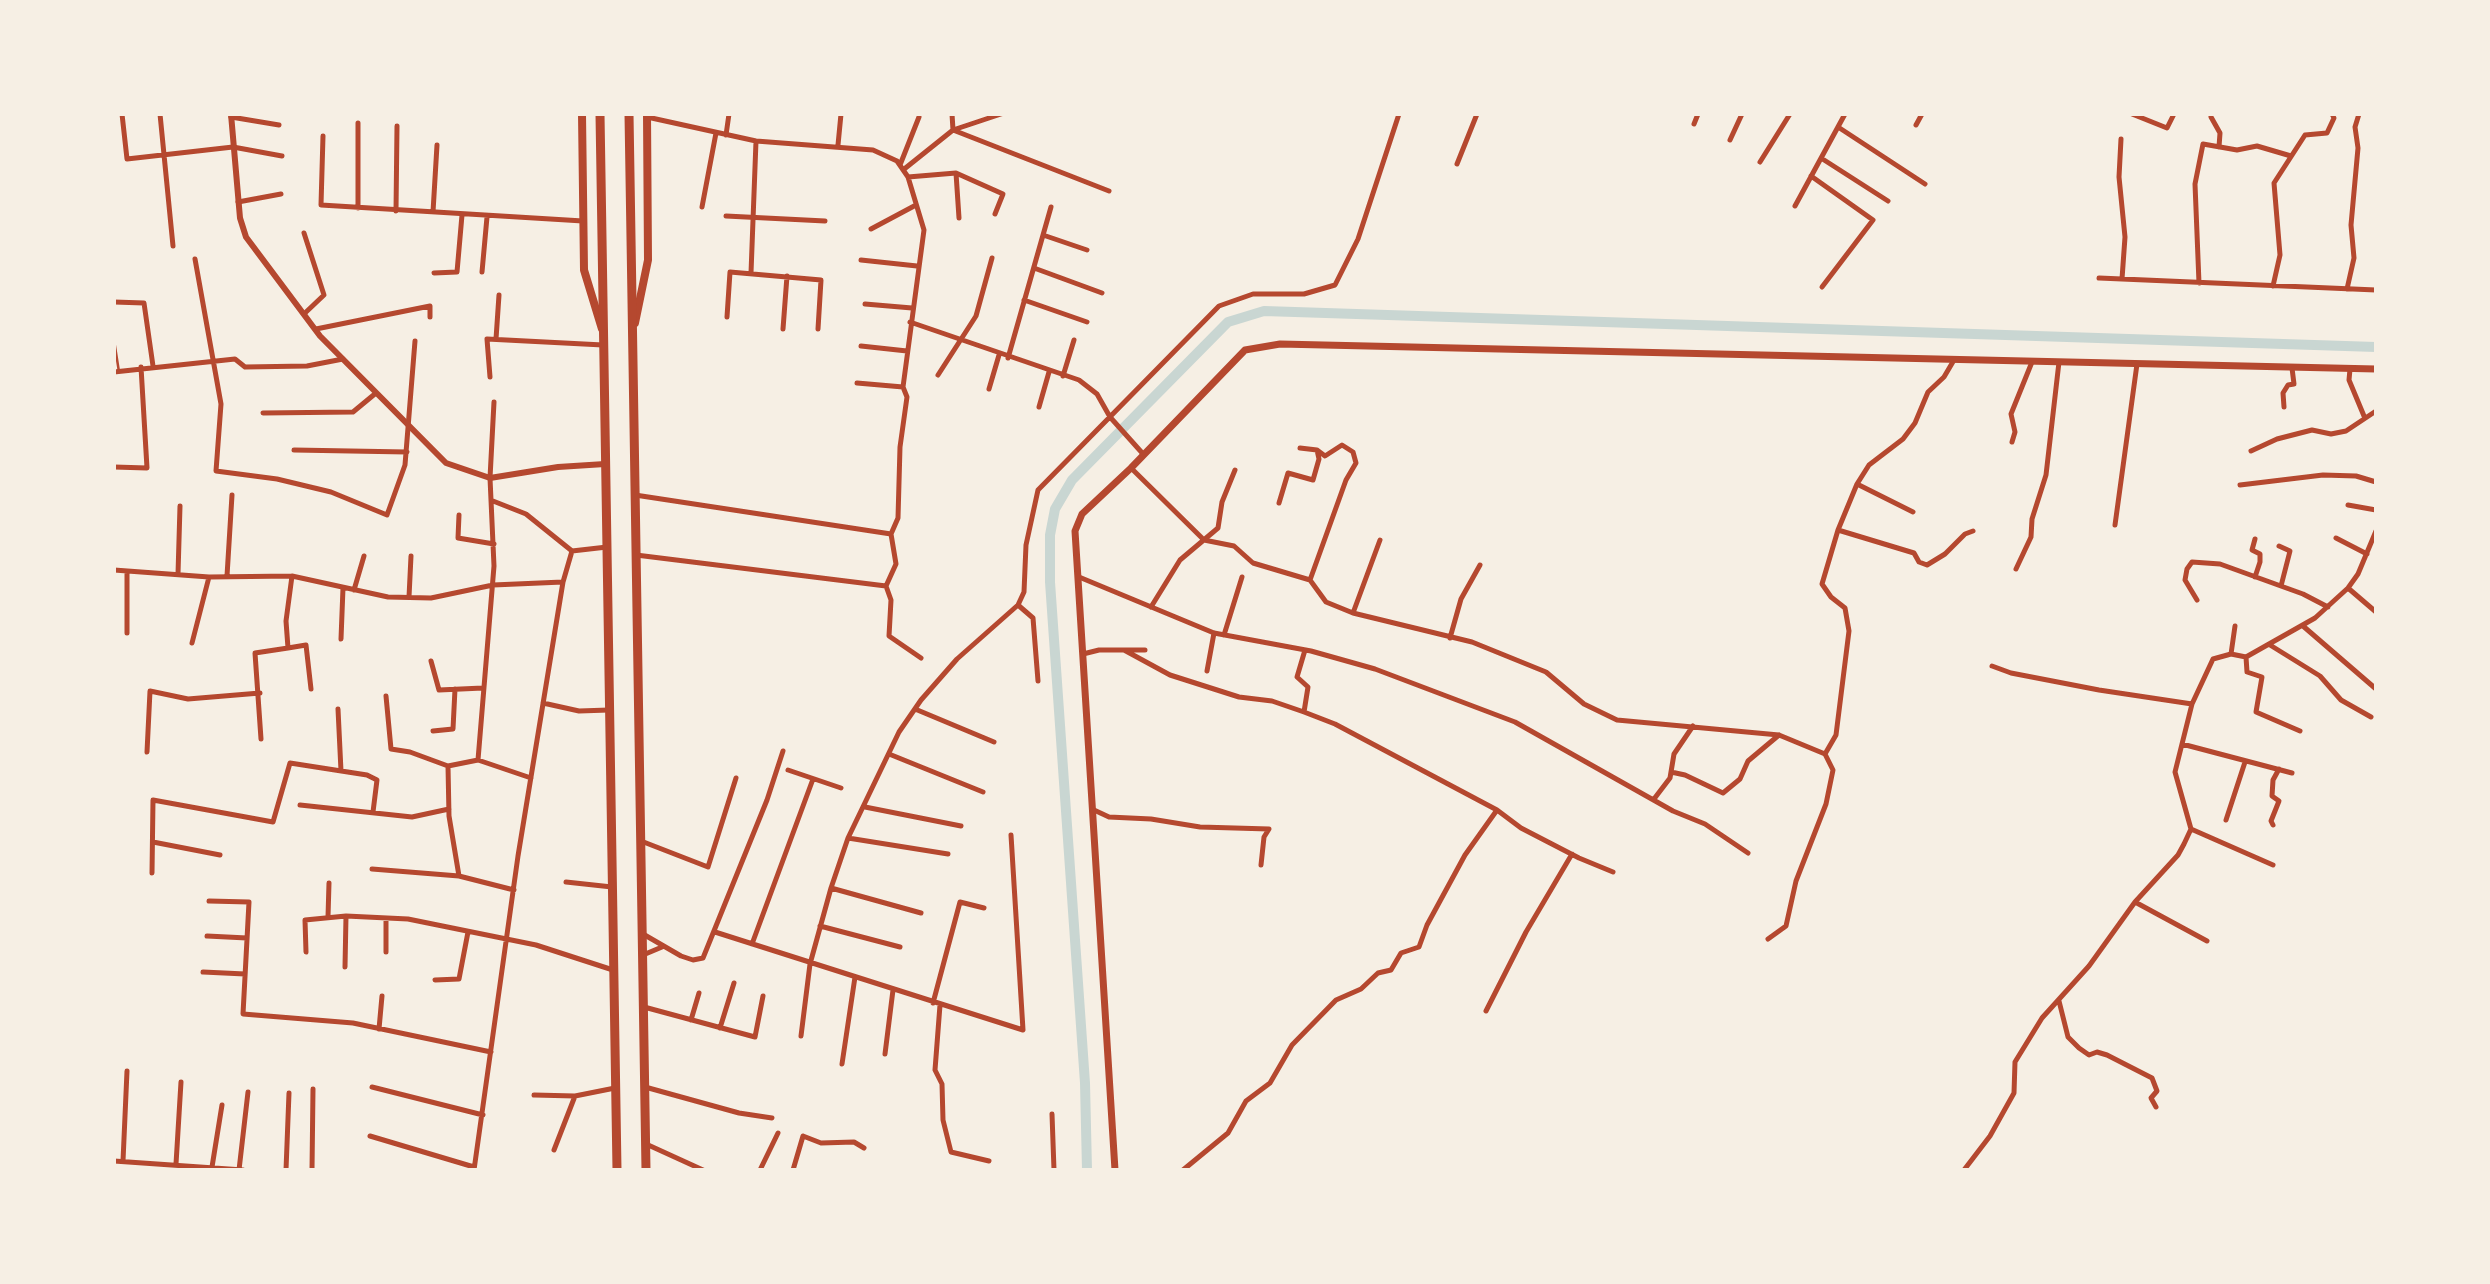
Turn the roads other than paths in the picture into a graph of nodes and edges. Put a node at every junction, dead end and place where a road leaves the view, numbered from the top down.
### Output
1 (122, 114) edge
2 (160, 114) edge
3 (582, 114) edge
4 (600, 114) edge
5 (629, 114) edge
6 (729, 114) edge
7 (841, 114) edge
8 (952, 114) edge
9 (1002, 114) edge
10 (1399, 114) edge
11 (1477, 114) edge
12 (1698, 114) edge
13 (1742, 114) edge
14 (1790, 114) edge
15 (1845, 114) edge
16 (1922, 114) edge
17 (2132, 114) edge
18 (2174, 114) edge
19 (2332, 114) edge
20 (2359, 114) edge
21 (231, 115) edge
22 (647, 115) edge
23 (919, 117) dead end
24 (2211, 117) dead end
25 (358, 123) dead end
26 (1694, 124) dead end
27 (279, 125) dead end
28 (1916, 125) dead end
29 (397, 126) dead end
30 (1838, 127) junction
31 (953, 130) junction
32 (716, 133) junction
33 (323, 135) dead end
34 (726, 135) junction
35 (2121, 139) dead end
36 (1730, 140) dead end
37 (756, 141) junction
38 (437, 145) dead end
39 (838, 145) junction
40 (233, 147) junction
41 (2219, 147) junction
42 (164, 155) junction
43 (282, 156) dead end
44 (2291, 156) junction
45 (1821, 158) junction
46 (1760, 162) dead end
47 (1457, 164) dead end
48 (901, 168) junction
49 (956, 173) junction
50 (1811, 176) junction
51 (908, 177) junction
52 (1925, 184) dead end
53 (1109, 191) dead end
54 (281, 194) dead end
55 (1888, 201) dead end
56 (239, 202) junction
57 (916, 205) junction
58 (702, 206) dead end
59 (1795, 206) dead end
60 (1051, 207) dead end
61 (358, 208) junction
62 (396, 211) junction
63 (433, 212) junction
64 (995, 214) dead end
65 (462, 215) junction
66 (487, 216) junction
67 (726, 216) dead end
68 (754, 217) junction
69 (959, 218) dead end
70 (583, 221) junction
71 (825, 221) dead end
72 (871, 229) dead end
73 (304, 233) dead end
74 (1043, 235) junction
75 (173, 246) dead end
76 (1087, 250) dead end
77 (992, 258) dead end
78 (195, 259) dead end
79 (861, 260) dead end
80 (916, 266) junction
81 (1034, 268) junction
82 (482, 272) dead end
83 (434, 273) dead end
84 (751, 273) junction
85 (787, 276) junction
86 (2099, 278) dead end
87 (2122, 279) junction
88 (2199, 283) junction
89 (2273, 286) junction
90 (1822, 288) dead end
91 (2347, 289) junction
92 (2376, 290) edge
93 (1102, 293) dead end
94 (499, 295) dead end
95 (1024, 300) junction
96 (114, 302) edge
97 (865, 304) dead end
98 (912, 308) junction
99 (305, 313) junction
100 (430, 317) dead end
101 (727, 317) dead end
102 (910, 322) junction
103 (1087, 322) dead end
104 (783, 328) dead end
105 (818, 329) dead end
106 (316, 330) junction
107 (633, 332) junction
108 (603, 333) junction
109 (496, 339) junction
110 (114, 340) edge
111 (1074, 340) dead end
112 (415, 341) dead end
113 (959, 341) junction
114 (603, 345) junction
115 (861, 346) dead end
116 (908, 351) junction
117 (999, 355) junction
118 (1008, 358) junction
119 (343, 359) junction
120 (1954, 360) junction
121 (214, 361) junction
122 (2032, 362) junction
123 (2059, 362) junction
124 (2137, 364) junction
125 (153, 366) junction
126 (141, 367) junction
127 (2292, 368) junction
128 (2350, 369) junction
129 (2376, 369) edge
130 (116, 372) edge
131 (1049, 372) junction
132 (938, 375) dead end
133 (1063, 376) junction
134 (489, 377) dead end
135 (857, 383) dead end
136 (903, 387) junction
137 (989, 389) dead end
138 (376, 393) junction
139 (494, 402) dead end
140 (1039, 407) dead end
141 (2284, 408) dead end
142 (2376, 411) edge
143 (263, 413) dead end
144 (2364, 416) junction
145 (1110, 417) junction
146 (410, 427) junction
147 (2012, 442) dead end
148 (1300, 448) dead end
149 (294, 450) dead end
150 (1317, 450) junction
151 (2251, 451) dead end
152 (407, 452) junction
153 (1143, 455) junction
154 (605, 464) junction
155 (114, 467) edge
156 (1131, 468) junction
157 (1235, 470) dead end
158 (490, 478) junction
159 (2376, 482) edge
160 (1857, 484) junction
161 (2240, 485) dead end
162 (232, 495) dead end
163 (635, 495) junction
164 (493, 501) junction
165 (1279, 503) dead end
166 (2348, 505) dead end
167 (180, 506) dead end
168 (2376, 510) edge
169 (1913, 512) dead end
170 (459, 515) dead end
171 (2115, 526) dead end
172 (1838, 530) junction
173 (1973, 531) dead end
174 (891, 534) junction
175 (2376, 535) edge
176 (2336, 538) dead end
177 (2255, 539) dead end
178 (1204, 540) junction
179 (1380, 540) dead end
180 (494, 544) junction
181 (2279, 546) dead end
182 (607, 547) junction
183 (572, 551) junction
184 (2367, 554) junction
185 (636, 555) junction
186 (364, 556) dead end
187 (411, 556) dead end
188 (1480, 565) dead end
189 (2016, 569) dead end
190 (114, 570) edge
191 (127, 571) junction
192 (178, 574) junction
193 (227, 576) junction
194 (292, 576) junction
195 (209, 577) junction
196 (1242, 577) dead end
197 (2255, 577) junction
198 (1079, 578) junction
199 (1310, 580) junction
200 (563, 582) junction
201 (493, 585) junction
202 (886, 586) junction
203 (2281, 586) junction
204 (343, 588) junction
205 (2348, 588) junction
206 (354, 590) junction
207 (410, 597) junction
208 (2197, 600) dead end
209 (1018, 605) junction
210 (1150, 607) junction
211 (2328, 607) junction
212 (2376, 612) edge
213 (1353, 613) junction
214 (2235, 626) dead end
215 (2303, 626) junction
216 (127, 633) dead end
217 (1214, 633) junction
218 (1224, 635) junction
219 (1450, 638) junction
220 (341, 639) dead end
221 (192, 643) dead end
222 (2270, 645) junction
223 (288, 648) junction
224 (1124, 650) junction
225 (1145, 650) dead end
226 (1305, 650) junction
227 (1083, 654) junction
228 (2231, 654) junction
229 (2246, 657) junction
230 (920, 658) dead end
231 (431, 661) dead end
232 (1992, 666) dead end
233 (1207, 671) dead end
234 (1038, 681) dead end
235 (483, 688) junction
236 (311, 689) dead end
237 (2375, 689) edge
238 (455, 690) junction
239 (260, 692) junction
240 (386, 696) dead end
241 (543, 703) junction
242 (2192, 704) junction
243 (338, 709) dead end
244 (915, 709) junction
245 (609, 710) junction
246 (1304, 712) junction
247 (2371, 717) dead end
248 (1693, 726) junction
249 (433, 731) dead end
250 (2300, 731) dead end
251 (1779, 735) junction
252 (261, 739) dead end
253 (994, 742) dead end
254 (2182, 744) junction
255 (783, 751) dead end
256 (147, 752) dead end
257 (889, 754) junction
258 (1825, 754) junction
259 (478, 760) junction
260 (2245, 762) junction
261 (447, 766) junction
262 (2279, 769) junction
263 (788, 770) dead end
264 (341, 771) junction
265 (1671, 772) junction
266 (2292, 772) dead end
267 (531, 778) junction
268 (736, 778) dead end
269 (813, 779) junction
270 (841, 788) dead end
271 (983, 792) dead end
272 (1654, 799) junction
273 (300, 805) dead end
274 (865, 807) junction
275 (449, 808) junction
276 (1094, 810) junction
277 (1497, 810) junction
278 (373, 812) junction
279 (2226, 820) dead end
280 (2273, 825) dead end
281 (961, 826) dead end
282 (2191, 829) junction
283 (1011, 835) dead end
284 (848, 838) junction
285 (641, 841) junction
286 (153, 842) junction
287 (1748, 853) dead end
288 (948, 854) dead end
289 (1572, 854) junction
290 (220, 855) dead end
291 (2273, 864) dead end
292 (1261, 865) dead end
293 (372, 869) dead end
294 (1613, 872) dead end
295 (152, 873) dead end
296 (459, 876) junction
297 (566, 882) dead end
298 (329, 883) dead end
299 (612, 887) junction
300 (831, 888) junction
301 (514, 890) junction
302 (209, 901) dead end
303 (2135, 902) junction
304 (984, 908) dead end
305 (921, 913) dead end
306 (346, 916) junction
307 (328, 918) junction
308 (386, 918) junction
309 (820, 926) junction
310 (468, 932) junction
311 (715, 932) junction
312 (643, 934) junction
313 (206, 936) dead end
314 (247, 938) junction
315 (508, 939) junction
316 (1768, 939) dead end
317 (2207, 942) dead end
318 (752, 944) junction
319 (662, 947) junction
320 (900, 947) dead end
321 (306, 952) dead end
322 (386, 952) dead end
323 (643, 955) junction
324 (810, 964) junction
325 (345, 967) dead end
326 (614, 971) junction
327 (203, 972) dead end
328 (245, 974) junction
329 (855, 977) junction
330 (435, 980) dead end
331 (734, 983) dead end
332 (893, 990) junction
333 (699, 993) dead end
334 (382, 996) dead end
335 (763, 996) dead end
336 (2059, 1001) junction
337 (937, 1004) junction
338 (644, 1007) junction
339 (1486, 1011) dead end
340 (691, 1020) junction
341 (379, 1028) junction
342 (720, 1028) junction
343 (801, 1035) dead end
344 (491, 1052) junction
345 (885, 1054) dead end
346 (842, 1064) dead end
347 (127, 1071) dead end
348 (181, 1082) dead end
349 (372, 1087) dead end
350 (645, 1087) junction
351 (615, 1088) junction
352 (313, 1089) dead end
353 (248, 1093) dead end
354 (289, 1093) dead end
355 (534, 1095) dead end
356 (575, 1096) junction
357 (222, 1105) dead end
358 (2156, 1107) dead end
359 (1052, 1114) dead end
360 (483, 1115) junction
361 (772, 1118) dead end
362 (778, 1133) dead end
363 (370, 1136) dead end
364 (646, 1144) junction
365 (864, 1148) dead end
366 (554, 1150) dead end
367 (114, 1161) edge
368 (123, 1161) junction
369 (989, 1161) dead end
370 (176, 1164) junction
371 (212, 1167) junction
372 (474, 1169) edge
373 (241, 1170) edge
374 (286, 1170) edge
375 (312, 1170) edge
376 (617, 1170) edge
377 (646, 1170) edge
378 (703, 1170) edge
379 (761, 1170) edge
380 (793, 1170) edge
381 (1054, 1170) edge
382 (1115, 1170) edge
383 (1183, 1170) edge
384 (1964, 1170) edge

1 - 42 street
2 - 42 street
3 - 70 main road
4 - 108 highway
5 - 107 highway
6 - 34 street
7 - 39 street
8 - 31 street
9 - 31 street
10 - 145 street
11 - 47 street
12 - 26 street
13 - 36 street
14 - 46 street
15 - 30 street
16 - 28 street
17 - 18 street
19 - 44 street
20 - 91 street
21 - 27 street
21 - 40 street
22 - 32 street
22 - 107 main road
23 - 48 street
24 - 41 street
25 - 61 street
29 - 62 street
30 - 45 street
30 - 52 street
31 - 48 street
31 - 53 street
32 - 34 street
32 - 58 street
33 - 61 street
34 - 37 street
35 - 87 street
37 - 39 street
37 - 68 street
38 - 63 street
39 - 48 street
40 - 42 street
40 - 43 street
40 - 56 street
41 - 44 street
41 - 88 street
42 - 75 street
44 - 89 street
45 - 50 street
45 - 55 street
48 - 51 street
49 - 51 street
49 - 64 street
49 - 69 street
50 - 59 street
50 - 90 street
51 - 57 street
54 - 56 street
56 - 99 street
57 - 72 street
57 - 80 street
60 - 74 street
61 - 62 street
62 - 63 street
63 - 65 street
65 - 66 street
65 - 83 street
66 - 70 street
66 - 82 street
67 - 68 street
68 - 71 street
68 - 84 street
70 - 108 main road
73 - 99 street
74 - 76 street
74 - 81 street
77 - 113 street
78 - 121 street
79 - 80 street
80 - 98 street
81 - 93 street
81 - 95 street
84 - 85 street
84 - 101 street
85 - 104 street
85 - 105 street
86 - 87 street
87 - 88 street
88 - 89 street
89 - 91 street
91 - 92 street
94 - 109 street
95 - 103 street
95 - 118 street
96 - 125 street
97 - 98 street
98 - 102 street
99 - 106 street
100 - 106 street
102 - 113 street
102 - 116 street
106 - 119 street
107 - 163 highway
108 - 114 highway
109 - 114 street
109 - 134 street
110 - 130 lane
111 - 133 street
112 - 146 street
113 - 117 street
113 - 132 street
114 - 154 highway
115 - 116 street
116 - 136 street
117 - 118 street
117 - 137 street
118 - 131 street
119 - 121 street
119 - 138 street
120 - 122 main road
120 - 153 main road
120 - 160 street
121 - 125 street
121 - 152 street
122 - 123 main road
122 - 147 street
123 - 124 main road
123 - 189 street
124 - 127 main road
124 - 171 street
125 - 126 street
126 - 130 street
126 - 155 street
127 - 128 main road
127 - 141 street
128 - 129 main road
128 - 144 street
131 - 133 street
131 - 140 street
133 - 145 street
135 - 136 street
136 - 174 street
138 - 143 street
138 - 146 street
139 - 158 street
142 - 144 street
144 - 151 street
145 - 153 street
145 - 209 street
146 - 152 street
146 - 158 street
148 - 150 street
149 - 152 street
150 - 165 street
150 - 199 street
153 - 156 main road
154 - 158 street
154 - 182 highway
156 - 178 street
156 - 198 main road
157 - 178 street
158 - 164 street
159 - 161 street
160 - 169 street
160 - 172 street
162 - 193 street
163 - 174 street
163 - 185 highway
164 - 180 street
164 - 183 street
166 - 168 street
167 - 192 street
170 - 180 street
172 - 173 street
172 - 258 street
174 - 202 street
175 - 184 street
176 - 184 street
177 - 197 street
178 - 199 street
178 - 210 street
179 - 213 street
180 - 201 street
181 - 203 street
182 - 183 street
182 - 245 highway
183 - 200 street
184 - 205 street
185 - 202 street
185 - 285 highway
186 - 206 street
187 - 207 street
188 - 219 street
190 - 191 street
191 - 192 street
191 - 216 street
192 - 195 street
193 - 194 street
193 - 195 street
194 - 204 street
194 - 223 street
195 - 221 street
196 - 218 street
197 - 203 street
197 - 208 street
198 - 210 street
198 - 227 main road
199 - 213 street
200 - 201 street
200 - 241 street
201 - 207 street
201 - 235 street
202 - 230 street
203 - 211 street
204 - 206 street
204 - 220 street
205 - 211 street
205 - 212 street
206 - 207 street
209 - 234 street
209 - 244 street
210 - 217 street
211 - 215 street
213 - 219 street
214 - 228 street
215 - 222 street
215 - 237 street
217 - 218 street
217 - 233 street
218 - 226 street
219 - 248 street
222 - 229 street
222 - 247 street
223 - 236 street
223 - 239 street
224 - 225 street
224 - 227 street
224 - 246 street
226 - 246 street
226 - 272 street
227 - 276 main road
228 - 229 street
228 - 242 street
229 - 250 street
231 - 238 street
232 - 242 street
235 - 238 street
235 - 259 street
238 - 249 street
239 - 252 street
239 - 256 street
240 - 261 street
241 - 245 street
241 - 267 street
242 - 254 street
243 - 264 street
244 - 253 street
244 - 257 street
245 - 299 highway
246 - 277 street
248 - 251 street
248 - 265 street
251 - 258 street
251 - 265 street
254 - 260 street
254 - 282 street
255 - 311 street
257 - 271 street
257 - 274 street
258 - 316 street
259 - 261 street
259 - 267 street
260 - 262 street
260 - 279 street
261 - 275 street
262 - 266 street
262 - 280 street
263 - 269 street
264 - 278 street
264 - 286 street
265 - 272 street
267 - 301 street
268 - 285 street
269 - 270 street
269 - 318 street
272 - 287 street
273 - 278 street
274 - 281 street
274 - 284 street
275 - 278 street
275 - 296 street
276 - 292 street
276 - 382 main road
277 - 289 street
277 - 383 street
282 - 291 street
282 - 303 street
283 - 337 street
284 - 288 street
284 - 300 street
285 - 312 highway
286 - 290 street
286 - 295 street
289 - 294 street
289 - 339 street
293 - 296 street
296 - 301 street
297 - 299 street
298 - 307 street
299 - 326 highway
300 - 305 street
300 - 309 street
301 - 315 street
302 - 314 street
303 - 317 street
303 - 336 street
304 - 337 street
306 - 307 street
306 - 308 street
306 - 325 street
307 - 321 street
308 - 310 street
308 - 322 street
309 - 320 street
309 - 324 street
310 - 315 street
310 - 330 street
311 - 318 street
311 - 319 street
312 - 319 street
312 - 323 highway
313 - 314 street
314 - 328 street
315 - 326 street
315 - 344 street
318 - 324 street
319 - 323 street
323 - 338 highway
324 - 329 street
324 - 343 street
326 - 351 highway
327 - 328 street
328 - 341 street
329 - 332 street
329 - 346 street
331 - 342 street
332 - 337 street
332 - 345 street
333 - 340 street
334 - 341 street
335 - 342 street
336 - 358 street
336 - 384 street
337 - 369 street
338 - 340 street
338 - 350 highway
340 - 342 street
341 - 344 street
344 - 360 street
347 - 368 street
348 - 370 street
349 - 360 street
350 - 361 street
350 - 364 highway
351 - 356 street
351 - 376 highway
352 - 375 street
353 - 373 street
354 - 374 street
355 - 356 street
356 - 366 street
357 - 371 street
359 - 381 street
360 - 372 street
362 - 379 street
363 - 372 street
364 - 377 highway
364 - 378 street
365 - 380 street
367 - 368 street
368 - 370 street
370 - 371 street
371 - 373 street

